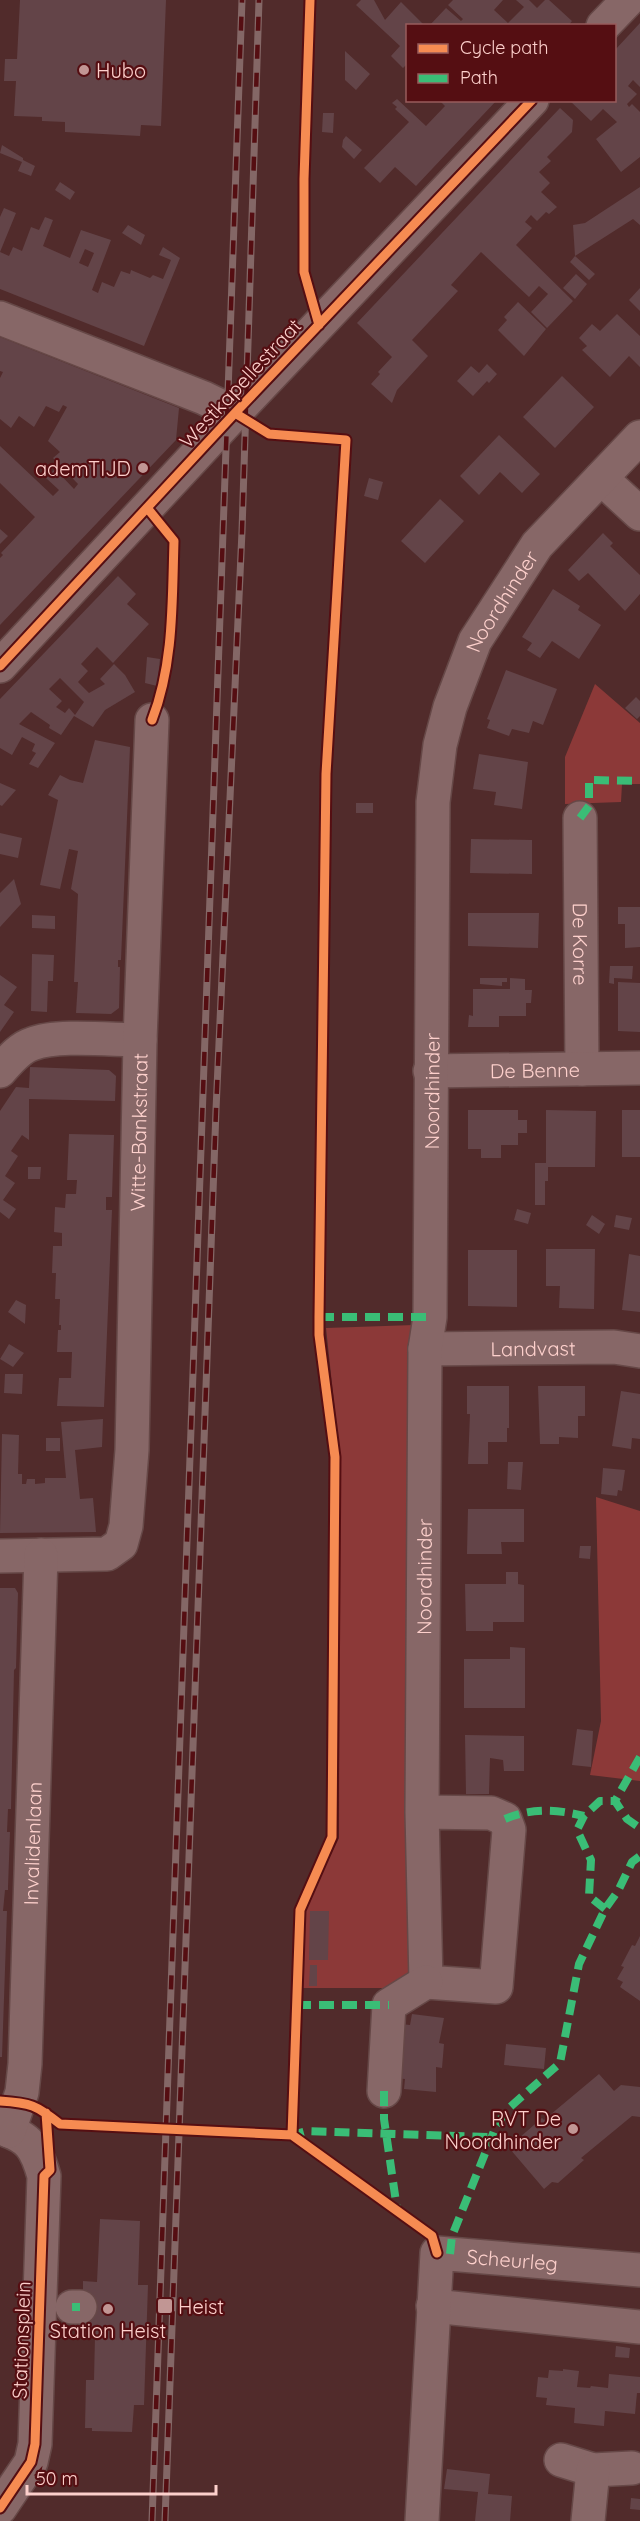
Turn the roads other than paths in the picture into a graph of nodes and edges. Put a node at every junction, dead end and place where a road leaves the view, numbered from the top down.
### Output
1 (628, 0) edge
2 (605, 24) edge
3 (530, 102) edge
4 (0, 318) edge
5 (235, 413) junction
6 (640, 437) edge
7 (601, 478) junction
8 (640, 514) edge
9 (0, 666) edge
10 (152, 720) dead end
11 (580, 818) dead end
12 (140, 1040) junction
13 (640, 1068) edge
14 (582, 1069) junction
15 (0, 1071) edge
16 (430, 1071) junction
17 (425, 1348) junction
18 (640, 1351) edge
19 (41, 1555) junction
20 (0, 1556) edge
21 (422, 1812) junction
22 (426, 1982) junction
23 (384, 2091) dead end
24 (4, 2129) edge
25 (640, 2270) edge
26 (433, 2306) junction
27 (640, 2327) edge
28 (561, 2460) dead end
29 (632, 2468) dead end
30 (593, 2470) junction
31 (6, 2493) edge
32 (422, 2521) edge
33 (588, 2521) edge

1 - 2 street
3 - 5 street, Westkapellestraat
4 - 5 street
5 - 9 street, Westkapellestraat
6 - 7 street, Noordhinder
7 - 8 street
7 - 16 street, Noordhinder
10 - 12 street, Witte-Bankstraat
11 - 14 street, De Korre
12 - 15 street
12 - 19 street, Witte-Bankstraat
13 - 14 street, De Benne
14 - 16 street, De Benne
16 - 17 street, Noordhinder
17 - 18 street, Landvast
17 - 21 street, Noordhinder
19 - 20 street
19 - 24 street, Invalidenlaan
21 - 22 street, Noordhinder
21 - 22 street
22 - 23 street
24 - 31 street, Stationsplein
25 - 26 street, Scheurleg
26 - 27 street
26 - 32 street, Scheurleg
28 - 30 street
29 - 30 street
30 - 33 street

